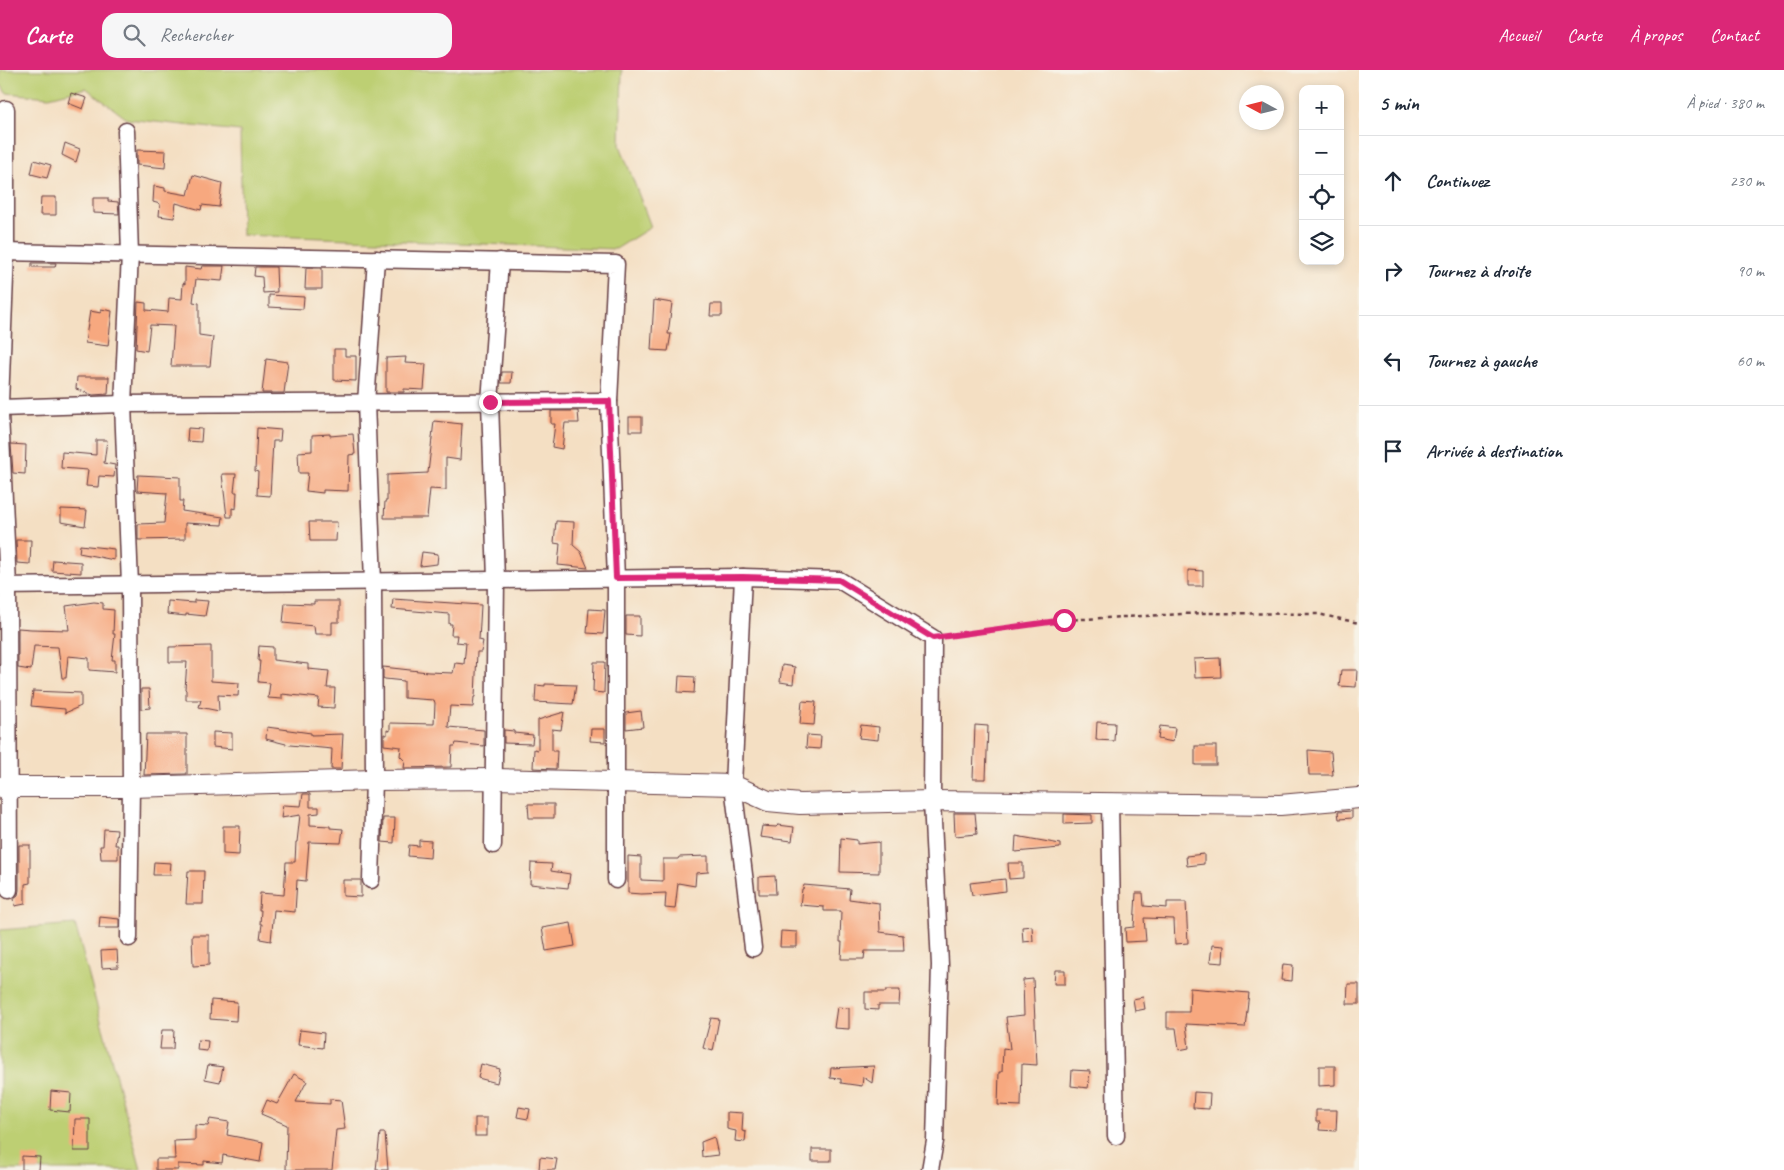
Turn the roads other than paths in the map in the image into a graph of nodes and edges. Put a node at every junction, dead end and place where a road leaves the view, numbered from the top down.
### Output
1 (6, 109) dead end
2 (126, 131) dead end
3 (3, 252) edge
4 (130, 254) junction
5 (376, 259) junction
6 (500, 261) junction
7 (609, 401) junction
8 (490, 402) junction
9 (0, 403) edge
10 (366, 403) junction
11 (123, 404) junction
12 (0, 408) edge
13 (0, 414) edge
14 (743, 577) junction
15 (616, 578) junction
16 (496, 580) junction
17 (373, 582) junction
18 (130, 585) junction
19 (4, 586) edge
20 (374, 780) junction
21 (495, 780) junction
22 (616, 781) junction
23 (733, 785) junction
24 (5, 787) edge
25 (131, 787) junction
26 (1359, 798) edge
27 (932, 801) junction
28 (1110, 803) junction
29 (493, 845) dead end
30 (371, 880) dead end
31 (616, 880) dead end
32 (9, 890) dead end
33 (129, 938) dead end
34 (753, 948) dead end
35 (1116, 1136) dead end
36 (930, 1170) edge

1 - 3 street
2 - 4 street
3 - 4 street
3 - 9 street
4 - 5 street
4 - 11 street
5 - 6 street
5 - 10 street
6 - 7 street
6 - 8 street
7 - 8 street
7 - 15 street
8 - 10 street
8 - 16 street
10 - 11 street
10 - 17 street
11 - 12 street
11 - 18 street
13 - 19 street
14 - 15 street
14 - 23 street
14 - 27 street
15 - 16 street
15 - 22 street
16 - 17 street
16 - 21 street
17 - 18 street
17 - 20 street
18 - 19 street
18 - 25 street
19 - 24 street
20 - 21 street
20 - 25 street
20 - 30 street
21 - 22 street
21 - 29 street
22 - 23 street
22 - 31 street
23 - 27 street
23 - 34 street
24 - 25 street
24 - 32 street
25 - 33 street
26 - 28 street
27 - 28 street
27 - 36 street
28 - 35 street

